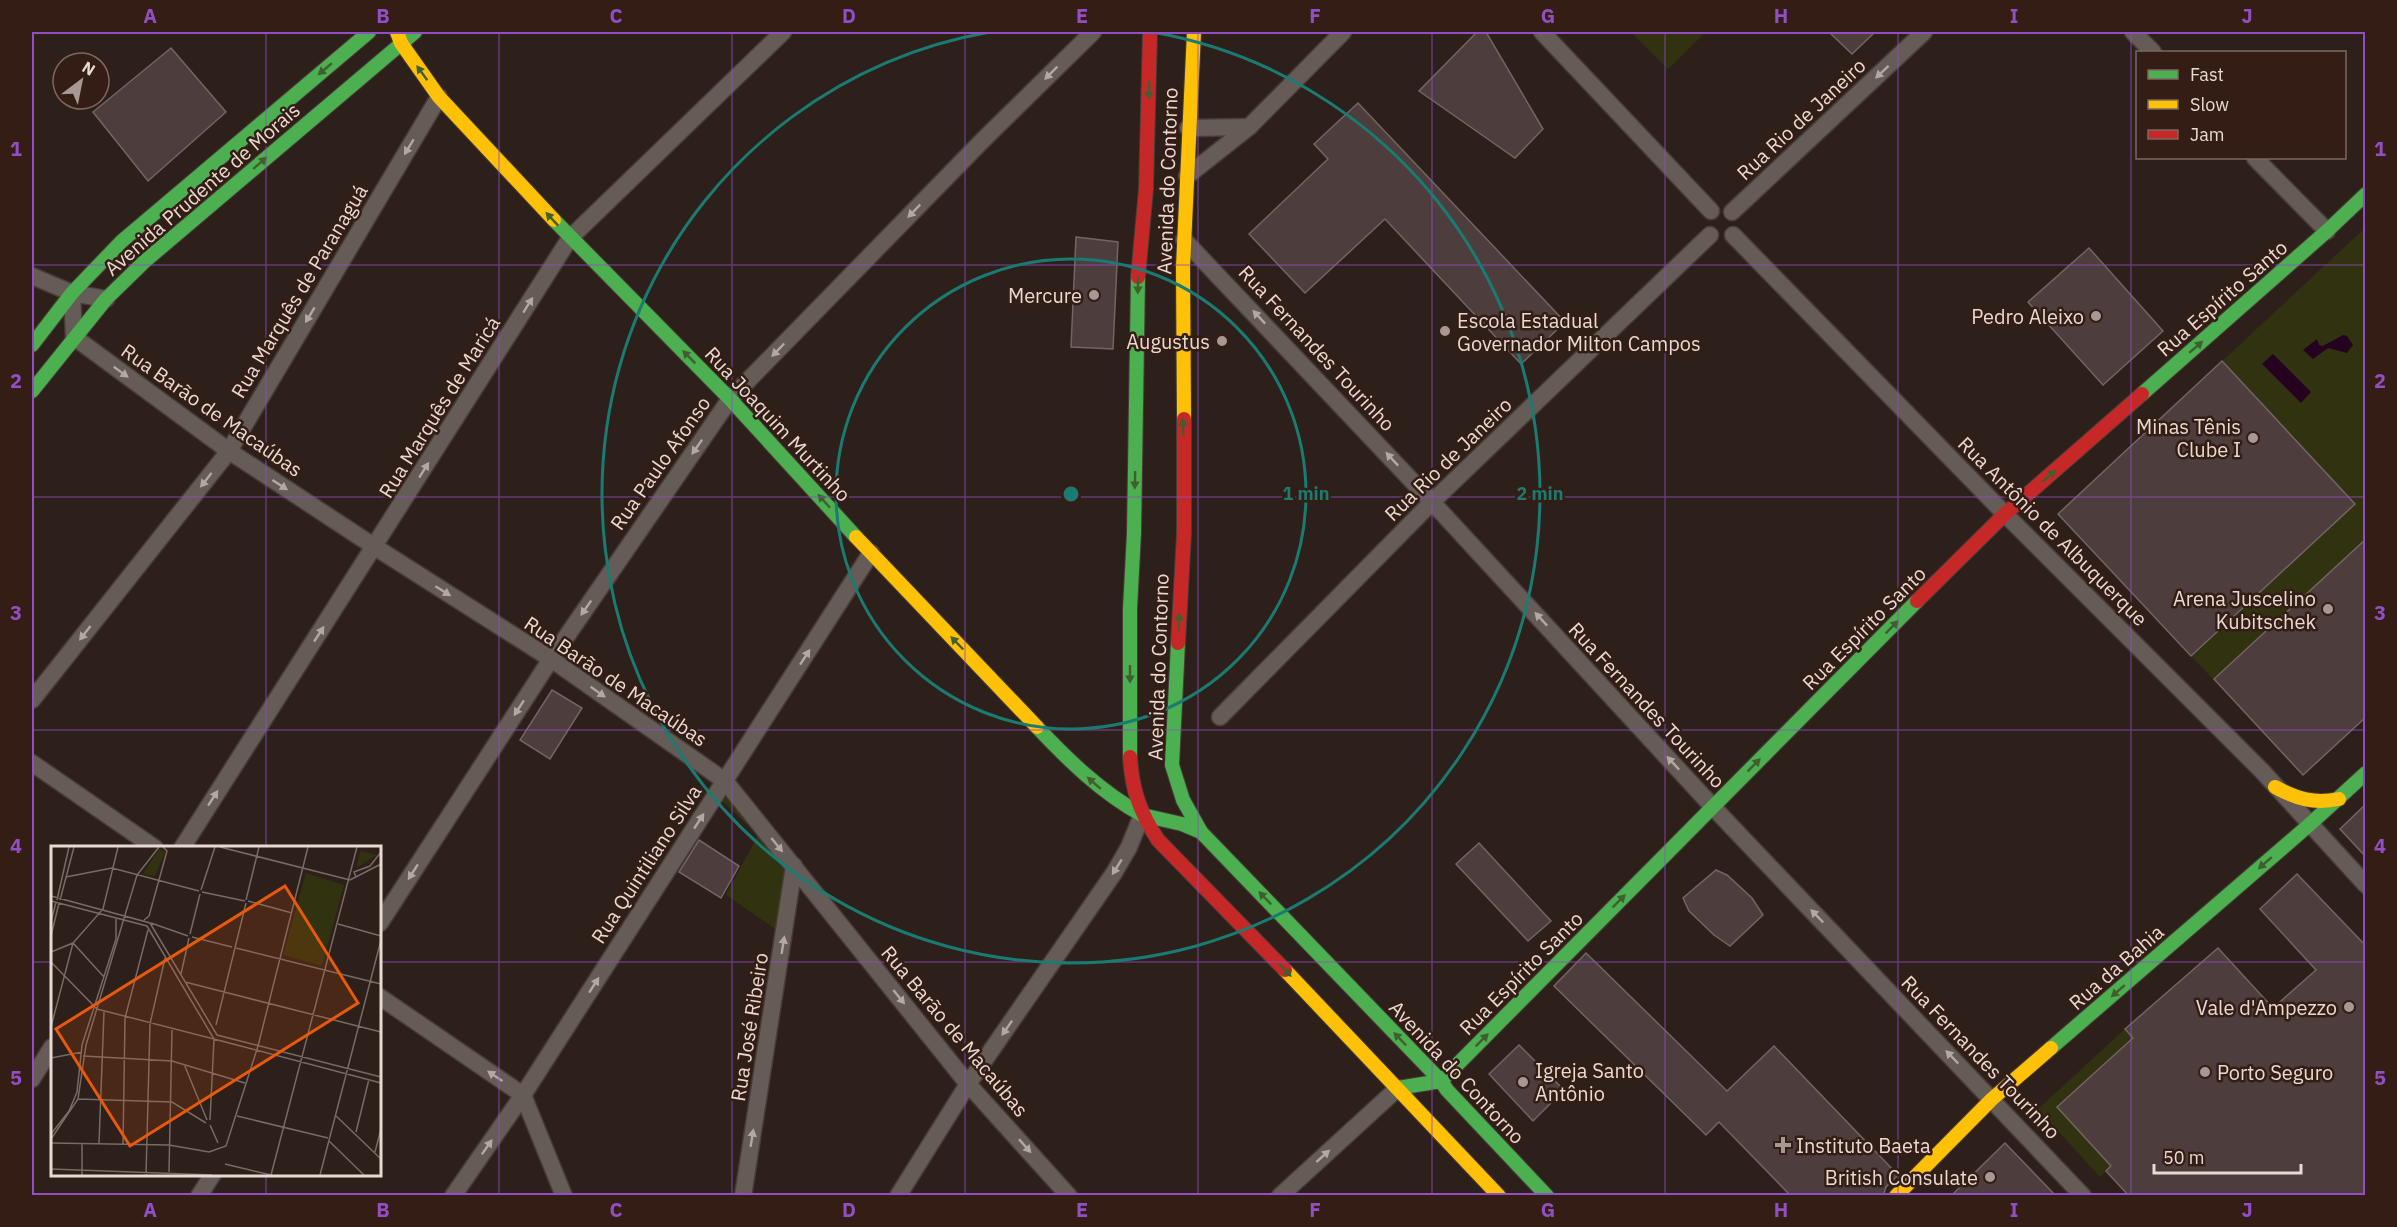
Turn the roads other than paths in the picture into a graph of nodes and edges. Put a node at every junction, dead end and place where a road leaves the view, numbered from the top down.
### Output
1 (369, 32) edge
2 (415, 32) edge
3 (783, 32) edge
4 (1093, 32) edge
5 (1150, 32) edge
6 (1194, 32) edge
7 (1343, 32) edge
8 (1542, 32) edge
9 (1924, 32) edge
10 (2133, 32) edge
11 (399, 37) edge
12 (2152, 51) edge
13 (439, 97) junction
14 (1249, 127) junction
15 (1188, 129) junction
16 (2256, 159) edge
17 (1187, 176) junction
18 (2366, 194) edge
19 (1711, 211) junction
20 (1732, 212) junction
21 (2327, 231) junction
22 (1710, 235) junction
23 (1733, 235) junction
24 (570, 238) junction
25 (1184, 240) junction
26 (32, 276) edge
27 (72, 292) junction
28 (106, 299) junction
29 (74, 337) junction
30 (32, 345) edge
31 (32, 391) edge
32 (730, 399) junction
33 (229, 451) junction
34 (1432, 502) junction
35 (2005, 514) junction
36 (375, 547) junction
37 (871, 554) junction
38 (551, 659) junction
39 (32, 700) edge
40 (1220, 717) dead end
41 (32, 763) edge
42 (2366, 773) edge
43 (725, 781) junction
44 (2275, 787) junction
45 (2339, 799) junction
46 (1712, 806) junction
47 (1142, 815) junction
48 (2309, 825) junction
49 (1202, 832) junction
50 (152, 846) edge
51 (183, 846) edge
52 (794, 866) junction
53 (2366, 885) edge
54 (381, 920) edge
55 (381, 998) edge
56 (51, 1049) edge
57 (32, 1079) edge
58 (1441, 1082) junction
59 (969, 1084) junction
60 (1398, 1088) junction
61 (523, 1095) junction
62 (1992, 1099) junction
63 (212, 1176) edge
64 (199, 1196) edge
65 (453, 1196) edge
66 (564, 1196) edge
67 (743, 1196) edge
68 (898, 1196) edge
69 (1069, 1196) edge
70 (1280, 1196) edge
71 (1499, 1196) edge
72 (1546, 1196) edge
73 (1896, 1196) edge
74 (2083, 1196) edge

1 -> 27 street, Avenida Prudente de Morais
2 - 11 street, Avenida Prudente de Morais
3 - 24 street, Rua Marquês de Maricá
4 -> 32 street, Rua Paulo Afonso
5 -> 47 street, Avenida do Contorno
6 - 15 street, Avenida do Contorno
7 - 14 street
8 - 19 street
9 -> 20 street, Rua Rio de Janeiro
10 - 12 street
13 -> 11 street, Rua Joaquim Murtinho
28 -> 11 street, Avenida Prudente de Morais
24 -> 13 street, Rua Joaquim Murtinho
13 -> 33 street, Rua Marquês de Paranaguá
14 - 15 street
14 - 17 street
15 - 17 street, Avenida do Contorno
16 - 21 street
17 - 25 street, Avenida do Contorno
18 - 21 street, Rua Espírito Santo
19 - 20 street
19 - 22 street
20 - 23 street
35 -> 21 street, Rua Espírito Santo
22 - 23 street
22 - 34 street, Rua Rio de Janeiro
23 - 35 street, Rua Antônio de Albuquerque
32 -> 24 street, Rua Joaquim Murtinho
36 -> 24 street, Rua Marquês de Maricá
34 -> 25 street, Rua Fernandes Tourinho
49 -> 25 street, Avenida do Contorno
26 - 27 street
27 - 28 street
27 - 29 street
27 - 30 street, Avenida Prudente de Morais
28 - 29 street, Avenida Prudente de Morais
29 - 31 street, Avenida Prudente de Morais
29 -> 33 street, Rua Barão de Macaúbas
37 -> 32 street, Rua Joaquim Murtinho
32 -> 38 street, Rua Paulo Afonso
33 -> 36 street, Rua Barão de Macaúbas
33 -> 39 street, Rua Marquês de Paranaguá
34 - 40 street, Rua Rio de Janeiro
46 -> 34 street, Rua Fernandes Tourinho
35 - 44 street, Rua Antônio de Albuquerque
46 -> 35 street, Rua Espírito Santo
36 -> 38 street, Rua Barão de Macaúbas
51 -> 36 street, Rua Marquês de Maricá
43 -> 37 street, Rua Quintiliano Silva
47 -> 37 street, Rua Joaquim Murtinho
38 -> 43 street, Rua Barão de Macaúbas
38 -> 54 street, Rua Paulo Afonso
41 - 50 street
42 - 45 street, Rua da Bahia
43 -> 52 street, Rua Barão de Macaúbas
61 -> 43 street, Rua Quintiliano Silva
44 - 45 street
44 - 48 street, Rua Antônio de Albuquerque
45 - 48 street, Rua da Bahia
58 -> 46 street, Rua Espírito Santo
62 -> 46 street, Rua Fernandes Tourinho
47 - 49 street
47 -> 59 street
47 -> 60 street, Avenida do Contorno
48 - 53 street, Rua Antônio de Albuquerque
48 -> 62 street, Rua da Bahia
58 -> 49 street, Avenida do Contorno
52 -> 59 street, Rua Barão de Macaúbas
67 -> 52 street, Rua José Ribeiro
61 -> 55 street
56 - 57 street
58 - 60 street
58 - 72 street, Avenida do Contorno
59 - 68 street
59 -> 69 street, Rua Barão de Macaúbas
70 -> 60 street
60 - 71 street, Avenida do Contorno
65 -> 61 street, Rua Quintiliano Silva
61 - 66 street
62 - 73 street, Rua da Bahia
62 - 74 street, Rua Fernandes Tourinho
63 - 64 street

